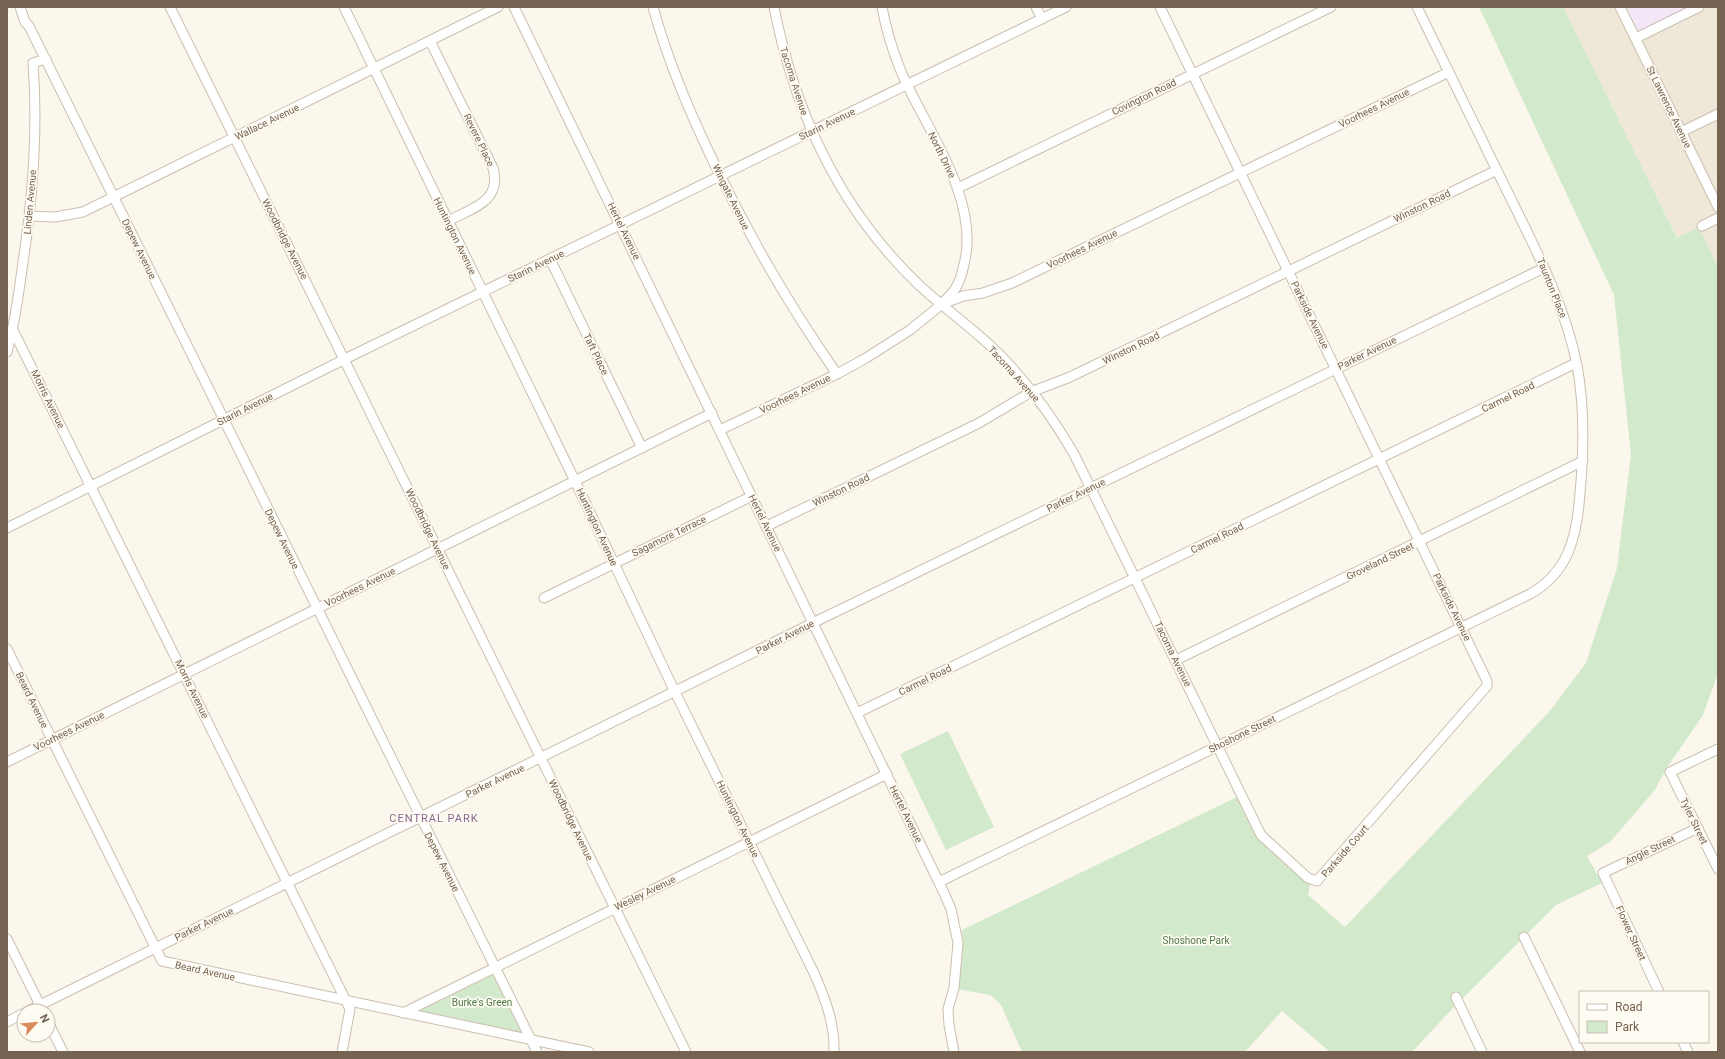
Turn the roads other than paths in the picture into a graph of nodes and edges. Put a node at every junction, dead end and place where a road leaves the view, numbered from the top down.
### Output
1 (20, 7) edge
2 (25, 7) edge
3 (170, 7) edge
4 (344, 7) edge
5 (498, 7) edge
6 (514, 7) edge
7 (653, 7) edge
8 (774, 7) edge
9 (882, 7) edge
10 (1036, 7) edge
11 (1066, 7) edge
12 (1160, 7) edge
13 (1331, 7) edge
14 (1417, 7) edge
15 (1620, 7) edge
16 (1699, 7) edge
17 (1042, 19) junction
18 (29, 26) junction
19 (1636, 38) junction
20 (430, 41) junction
21 (46, 59) junction
22 (374, 68) junction
23 (1449, 72) junction
24 (1192, 74) junction
25 (908, 85) junction
26 (1718, 114) edge
27 (812, 131) junction
28 (1681, 132) junction
29 (235, 138) junction
30 (1496, 170) junction
31 (1240, 173) junction
32 (720, 176) junction
33 (958, 188) junction
34 (114, 197) junction
35 (1718, 207) edge
36 (30, 216) junction
37 (1718, 218) edge
38 (448, 221) junction
39 (620, 225) junction
40 (1702, 226) dead end
41 (550, 259) junction
42 (1544, 268) junction
43 (1288, 271) junction
44 (483, 292) junction
45 (942, 304) junction
46 (13, 330) junction
47 (7, 352) edge
48 (345, 359) junction
49 (1576, 364) junction
50 (1336, 368) junction
51 (836, 374) junction
52 (1031, 392) junction
53 (712, 413) junction
54 (223, 420) junction
55 (720, 430) junction
56 (642, 448) junction
57 (1380, 459) junction
58 (1583, 461) junction
59 (575, 481) junction
60 (91, 486) junction
61 (1091, 488) junction
62 (752, 496) junction
63 (767, 526) junction
64 (7, 528) edge
65 (1420, 541) junction
66 (438, 549) junction
67 (614, 563) junction
68 (1135, 578) junction
69 (1544, 586) joint
70 (544, 598) dead end
71 (317, 609) junction
72 (814, 623) junction
73 (1462, 628) junction
74 (7, 649) edge
75 (1176, 660) junction
76 (184, 674) junction
77 (1484, 688) joint
78 (675, 692) junction
79 (857, 713) junction
80 (52, 740) junction
81 (1217, 745) junction
82 (1718, 749) edge
83 (541, 758) junction
84 (7, 762) edge
85 (887, 774) junction
86 (420, 818) junction
87 (1698, 828) junction
88 (749, 841) junction
89 (1718, 869) edge
90 (1603, 873) joint
91 (288, 882) junction
92 (939, 882) junction
93 (614, 908) junction
94 (1524, 936) dead end
95 (7, 940) edge
96 (155, 948) junction
97 (495, 967) junction
98 (1659, 991) edge
99 (1456, 997) dead end
100 (346, 1000) junction
101 (38, 1003) edge
102 (50, 1003) edge
103 (403, 1012) junction
104 (16, 1017) edge
105 (7, 1022) edge
106 (56, 1038) edge
107 (531, 1039) junction
108 (1684, 1043) edge
109 (63, 1052) edge
110 (342, 1052) edge
111 (536, 1052) edge
112 (589, 1052) edge
113 (686, 1052) edge
114 (834, 1052) edge
115 (954, 1052) edge
116 (1482, 1052) edge
117 (1580, 1052) edge
118 (1688, 1052) edge

1 - 18 street, Depew Avenue
2 - 18 street, Depew Avenue
3 - 29 street, Woodbridge Avenue
4 - 22 street, Huntington Avenue
5 - 20 street, Wallace Avenue
6 - 39 street, Hertel Avenue
7 - 32 street, Wingate Avenue
8 - 27 street, Tacoma Avenue
9 - 25 street, North Drive
10 - 17 street
11 - 17 street, Starin Avenue
12 - 24 street, Parkside Avenue
13 - 24 street, Covington Road
14 - 23 street, Taunton Place
15 - 19 street, St Lawrence Avenue
16 - 19 street
17 - 25 street, Starin Avenue
18 - 21 street, Depew Avenue
19 - 28 street, St Lawrence Avenue
20 - 22 street, Wallace Avenue
20 - 38 street, Revere Place
21 - 34 street, Depew Avenue
21 - 36 street, Linden Avenue
22 - 29 street, Wallace Avenue
22 - 38 street, Huntington Avenue
23 - 30 street, Taunton Place
23 - 31 street, Voorhees Avenue
24 - 31 street, Parkside Avenue
24 - 33 street, Covington Road
25 - 27 street, Starin Avenue
25 - 33 street, North Drive
26 - 28 street
27 - 32 street, Starin Avenue
27 - 45 street, Tacoma Avenue
28 - 35 street, St Lawrence Avenue
29 - 34 street, Wallace Avenue
29 - 48 street, Woodbridge Avenue
30 - 42 street, Taunton Place
30 - 43 street, Winston Road
31 - 43 street, Parkside Avenue
31 - 45 street, Voorhees Avenue
32 - 39 street, Starin Avenue
32 - 51 street, Wingate Avenue
33 - 45 street, North Drive
34 - 36 street, Wallace Avenue
34 - 54 street, Depew Avenue
36 - 46 street, Linden Avenue
37 - 40 street
38 - 44 street, Huntington Avenue
39 - 41 street, Starin Avenue
39 - 53 street, Hertel Avenue
41 - 44 street, Starin Avenue
41 - 56 street, Taft Place
42 - 49 street, Taunton Place
42 - 50 street, Parker Avenue
43 - 50 street, Parkside Avenue
43 - 52 street, Winston Road
44 - 48 street, Starin Avenue
44 - 59 street, Huntington Avenue
45 - 51 street, Voorhees Avenue
45 - 52 street, Tacoma Avenue
46 - 47 street, Linden Avenue
46 - 60 street, Morris Avenue
48 - 54 street, Starin Avenue
48 - 66 street, Woodbridge Avenue
49 - 57 street, Carmel Road
49 - 58 street, Taunton Place
50 - 57 street, Parkside Avenue
50 - 61 street, Parker Avenue
51 - 55 street, Voorhees Avenue
52 - 61 street, Tacoma Avenue
52 - 63 street, Winston Road
53 - 55 street, Hertel Avenue
53 - 56 street, Voorhees Avenue
54 - 60 street, Starin Avenue
54 - 71 street, Depew Avenue
55 - 62 street, Hertel Avenue
56 - 59 street, Voorhees Avenue
57 - 65 street, Parkside Avenue
57 - 68 street, Carmel Road
58 - 65 street, Groveland Street
58 - 69 street, Taunton Place
59 - 66 street, Voorhees Avenue
59 - 67 street, Huntington Avenue
60 - 64 street, Starin Avenue
60 - 76 street, Morris Avenue
61 - 68 street, Tacoma Avenue
61 - 72 street, Parker Avenue
62 - 63 street, Hertel Avenue
62 - 67 street, Sagamore Terrace
63 - 72 street, Hertel Avenue
65 - 73 street, Parkside Avenue
65 - 75 street, Groveland Street
66 - 71 street, Voorhees Avenue
66 - 83 street, Woodbridge Avenue
67 - 70 street, Sagamore Terrace
67 - 78 street, Huntington Avenue
68 - 75 street, Tacoma Avenue
68 - 79 street, Carmel Road
69 - 73 street, Shoshone Street
71 - 76 street, Voorhees Avenue
71 - 86 street, Depew Avenue
72 - 78 street, Parker Avenue
72 - 79 street, Hertel Avenue
73 - 77 street, Parkside Avenue
73 - 81 street, Shoshone Street
74 - 80 street, Beard Avenue
75 - 81 street, Tacoma Avenue
76 - 80 street, Voorhees Avenue
76 - 91 street, Morris Avenue
77 - 81 street, Parkside Court
78 - 83 street, Parker Avenue
78 - 88 street, Huntington Avenue
79 - 85 street, Hertel Avenue
80 - 84 street, Voorhees Avenue
80 - 96 street, Beard Avenue
81 - 92 street, Shoshone Street
82 - 87 street, Tyler Street
83 - 86 street, Parker Avenue
83 - 93 street, Woodbridge Avenue
85 - 88 street, Wesley Avenue
85 - 92 street, Hertel Avenue
86 - 91 street, Parker Avenue
86 - 97 street, Depew Avenue
87 - 89 street, Tyler Street
87 - 90 street, Angle Street
88 - 93 street, Wesley Avenue
88 - 114 street, Huntington Avenue
90 - 98 street, Flower Street
91 - 96 street, Parker Avenue
91 - 100 street, Morris Avenue
92 - 115 street, Hertel Avenue
93 - 97 street, Wesley Avenue
93 - 113 street, Woodbridge Avenue
94 - 117 street
95 - 101 street
96 - 100 street, Beard Avenue
96 - 102 street, Parker Avenue
97 - 103 street, Wesley Avenue
97 - 107 street, Depew Avenue
99 - 116 street
100 - 103 street, Beard Avenue
100 - 110 street, Morris Avenue
103 - 107 street, Beard Avenue
104 - 105 street
106 - 109 street
107 - 111 street, Depew Avenue
107 - 112 street, Beard Avenue
108 - 118 street

